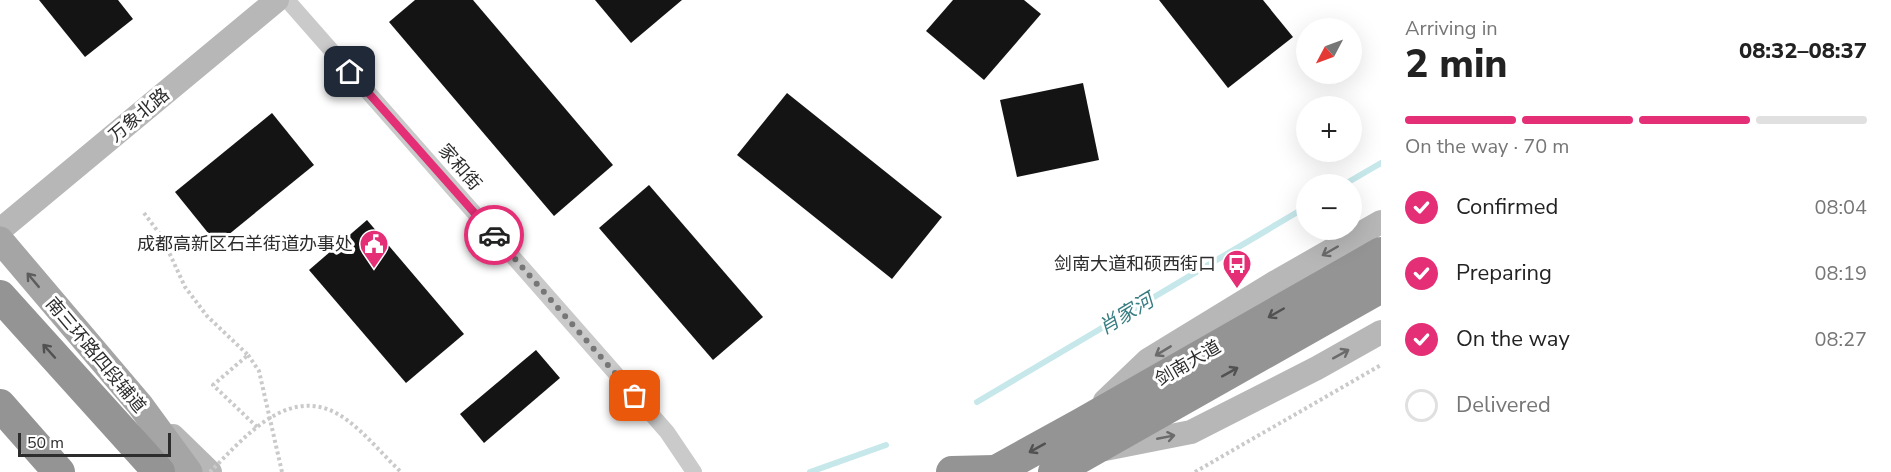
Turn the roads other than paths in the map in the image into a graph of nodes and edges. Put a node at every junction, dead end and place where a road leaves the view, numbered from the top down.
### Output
1 (277, 0) edge
2 (287, 0) edge
3 (1381, 222) edge
4 (0, 230) edge
5 (0, 240) edge
6 (1381, 253) edge
7 (1381, 287) edge
8 (0, 296) edge
9 (0, 327) edge
10 (1381, 332) edge
11 (0, 405) edge
12 (140, 405) junction
13 (1084, 438) junction
14 (690, 466) edge
15 (59, 472) edge
16 (132, 472) edge
17 (159, 472) edge
18 (189, 472) edge
19 (210, 472) edge
20 (952, 472) edge
21 (994, 472) edge
22 (1054, 472) edge

1 - 4 main road, 万象北路
2 - 14 street, 家和街
3 -> 13 main road
12 -> 5 main road, 南三环路四段辅道
6 -> 13 highway, 剑南大道
13 -> 7 highway, 剑南大道
17 -> 8 highway, bridge
9 - 16 highway
13 -> 10 main road
11 - 15 highway
12 - 18 main road, 南三环路四段辅道
12 - 19 main road
13 -> 21 highway, 剑南大道
13 - 22 highway, 剑南大道
20 - 21 highway

